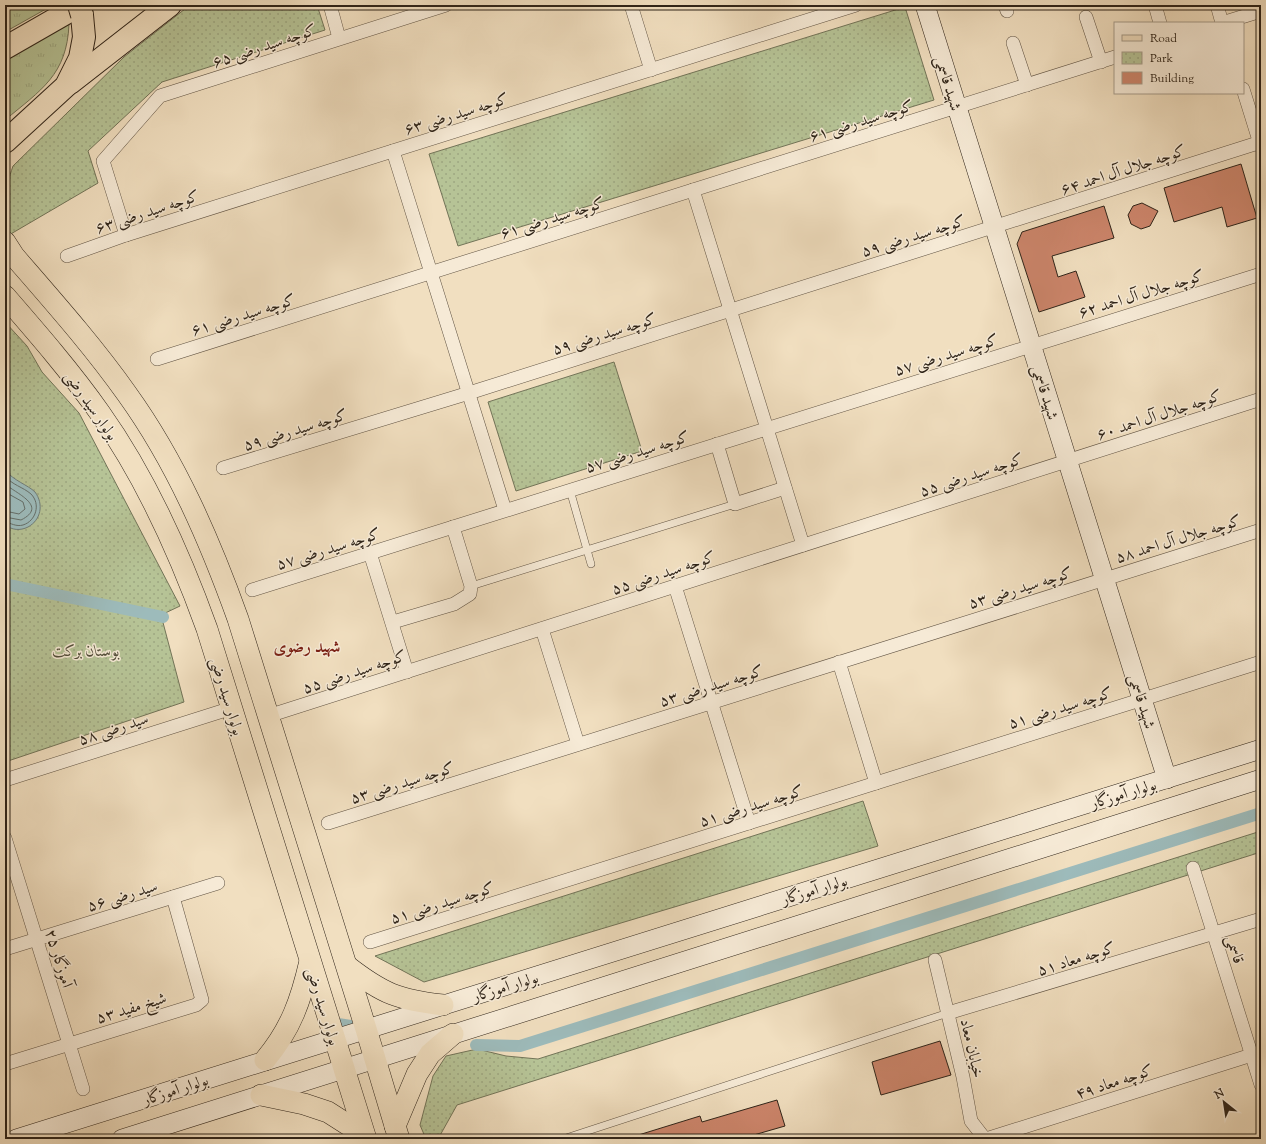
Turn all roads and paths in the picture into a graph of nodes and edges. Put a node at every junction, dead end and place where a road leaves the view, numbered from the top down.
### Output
1 (170, 5) edge
2 (330, 5) edge
3 (446, 5) edge
4 (631, 5) edge
5 (856, 5) edge
6 (925, 5) edge
7 (1155, 5) edge
8 (1217, 5) edge
9 (80, 8) edge
10 (1261, 11) edge
11 (1086, 17) dead end
12 (1160, 22) edge
13 (1222, 22) edge
14 (1225, 22) edge
15 (339, 38) junction
16 (1013, 43) dead end
17 (5, 48) edge
18 (1114, 57) edge
19 (1101, 62) junction
20 (651, 70) junction
21 (1027, 85) junction
22 (66, 86) junction
23 (1244, 92) edge
24 (957, 107) junction
25 (1260, 144) edge
26 (7, 145) edge
27 (393, 151) junction
28 (693, 190) junction
29 (995, 228) junction
30 (126, 235) junction
31 (5, 242) edge
32 (67, 256) dead end
33 (431, 273) junction
34 (1261, 274) edge
35 (5, 296) edge
36 (730, 311) junction
37 (1031, 345) junction
38 (157, 359) dead end
39 (469, 393) junction
40 (1261, 399) edge
41 (767, 428) junction
42 (717, 444) junction
43 (1067, 461) junction
44 (223, 468) dead end
45 (785, 488) junction
46 (570, 490) junction
47 (735, 504) junction
48 (505, 510) junction
49 (453, 527) junction
50 (1261, 530) edge
51 (804, 545) junction
52 (587, 550) junction
53 (370, 553) junction
54 (591, 564) dead end
55 (1104, 579) junction
56 (471, 586) junction
57 (675, 586) junction
58 (252, 590) dead end
59 (393, 622) junction
60 (542, 629) junction
61 (839, 662) junction
62 (1261, 662) edge
63 (408, 672) junction
64 (1142, 700) junction
65 (711, 702) junction
66 (232, 708) junction
67 (268, 716) junction
68 (578, 744) junction
69 (1261, 749) edge
70 (1167, 779) junction
71 (1261, 779) edge
72 (5, 780) edge
73 (876, 783) junction
74 (328, 823) dead end
75 (749, 823) junction
76 (5, 838) edge
77 (1193, 868) dead end
78 (218, 883) dead end
79 (172, 897) junction
80 (1261, 919) edge
81 (1214, 934) junction
82 (36, 940) junction
83 (370, 942) dead end
84 (5, 949) edge
85 (935, 960) dead end
86 (310, 961) junction
87 (347, 966) junction
88 (443, 1005) junction
89 (948, 1014) junction
90 (366, 1029) junction
91 (453, 1034) junction
92 (334, 1038) junction
93 (69, 1044) junction
94 (1256, 1054) edge
95 (375, 1059) junction
96 (264, 1060) junction
97 (5, 1064) edge
98 (344, 1069) junction
99 (1261, 1085) edge
100 (83, 1089) dead end
101 (261, 1095) junction
102 (397, 1133) edge
103 (365, 1137) edge
104 (16, 1139) edge
105 (122, 1139) edge
106 (563, 1139) edge
107 (986, 1139) edge

1 - 22 highway
2 - 15 street
3 - 15 street, کوچه سید رضی ۶۵
4 - 20 street
5 - 20 street, کوچه سید رضی ۶۳
6 - 24 main road, شهید قاسمی
7 - 12 street
8 - 13 street
9 - 17 highway
9 - 22 highway
10 - 14 street
11 - 19 street
15 - 30 street, کوچه سید رضی ۶۵
16 - 21 street
18 - 19 street, کوچه سید رضی ۶۱
19 - 21 street, کوچه سید رضی ۶۱
20 - 27 street, کوچه سید رضی ۶۳
21 - 24 street, کوچه سید رضی ۶۱
22 - 26 highway
23 - 25 street
24 - 28 street, کوچه سید رضی ۶۱
24 - 29 main road, شهید قاسمی
25 - 29 street, کوچه جلال آل احمد ۶۴
27 - 30 street, کوچه سید رضی ۶۳
27 - 33 street
28 - 33 street, کوچه سید رضی ۶۱
28 - 36 street
29 - 36 street, کوچه سید رضی ۵۹
29 - 37 main road, شهید قاسمی
30 - 32 street, کوچه سید رضی ۶۳
31 - 67 main road, بولوار سید رضی
33 - 38 street, کوچه سید رضی ۶۱
33 - 39 street
34 - 37 street, کوچه جلال آل احمد ۶۲
35 - 66 main road, بولوار سید رضی
36 - 39 street, کوچه سید رضی ۵۹
36 - 41 street
37 - 41 street, کوچه سید رضی ۵۷
37 - 43 main road, شهید قاسمی
39 - 44 street, کوچه سید رضی ۵۹
39 - 48 street
40 - 43 street, کوچه جلال آل احمد ۶۰
41 - 42 street, کوچه سید رضی ۵۷
41 - 45 street
42 - 46 street, کوچه سید رضی ۵۷
42 - 47 street
43 - 51 street, کوچه سید رضی ۵۵
43 - 55 main road, شهید قاسمی
45 - 47 street
45 - 51 street
46 - 48 street, کوچه سید رضی ۵۷
46 - 52 lane
47 - 52 lane
48 - 49 street, کوچه سید رضی ۵۷
49 - 53 street, کوچه سید رضی ۵۷
49 - 56 street
50 - 55 street, کوچه جلال آل احمد ۵۸
51 - 57 street, کوچه سید رضی ۵۵
52 - 54 lane
52 - 56 lane
53 - 58 street, کوچه سید رضی ۵۷
53 - 59 street
55 - 61 street, کوچه سید رضی ۵۳
55 - 64 main road, شهید قاسمی
56 - 59 street
57 - 60 street, کوچه سید رضی ۵۵
57 - 65 street
59 - 63 street
60 - 63 street, کوچه سید رضی ۵۵
60 - 68 street
61 - 65 street, کوچه سید رضی ۵۳
61 - 73 street
62 - 64 street, کوچه سید رضی ۵۱
63 - 67 street, کوچه سید رضی ۵۵
64 - 70 main road, شهید قاسمی
64 - 73 street, کوچه سید رضی ۵۱
65 - 68 street, کوچه سید رضی ۵۳
65 - 75 street
66 - 72 street, سید رضی ۵۸
66 - 86 main road, بولوار سید رضی
67 - 87 main road, بولوار سید رضی
68 - 74 street, کوچه سید رضی ۵۳
69 - 70 main road, بولوار آموزگار
70 - 88 main road, بولوار آموزگار
71 - 91 main road, بولوار آموزگار
73 - 75 street, کوچه سید رضی ۵۱
75 - 83 street, کوچه سید رضی ۵۱
76 - 82 street, آموزگار ۲۵
77 - 81 street, قاسمی
78 - 79 street, سید رضی ۵۶
79 - 82 street, سید رضی ۵۶
79 - 93 street, شیخ مفید ۵۳
80 - 81 street, کوچه معاد ۵۱
81 - 89 street, کوچه معاد ۵۱
81 - 94 street, قاسمی
82 - 84 street, سید رضی ۵۶
82 - 93 street, آموزگار ۲۵
85 - 89 street, خیابان معاد
86 - 92 main road, بولوار سید رضی
86 - 96 main road
87 - 88 main road
87 - 90 main road, بولوار سید رضی
88 - 90 main road, بولوار آموزگار
89 - 106 lane
89 - 107 street, خیابان معاد
90 - 92 main road, بولوار آموزگار
90 - 95 main road, بولوار سید رضی
91 - 95 main road, بولوار آموزگار
91 - 102 main road
92 - 96 main road, بولوار آموزگار
92 - 98 main road, بولوار سید رضی
93 - 97 street, شیخ مفید ۵۳
93 - 100 street, آموزگار ۲۵
94 - 99 street, قاسمی
94 - 107 street, کوچه معاد ۴۹
95 - 98 main road, بولوار آموزگار
95 - 102 main road
96 - 104 main road, بولوار آموزگار
98 - 101 main road, بولوار آموزگار
98 - 103 main road, بولوار سید رضی
101 - 103 main road
101 - 105 main road, بولوار آموزگار

